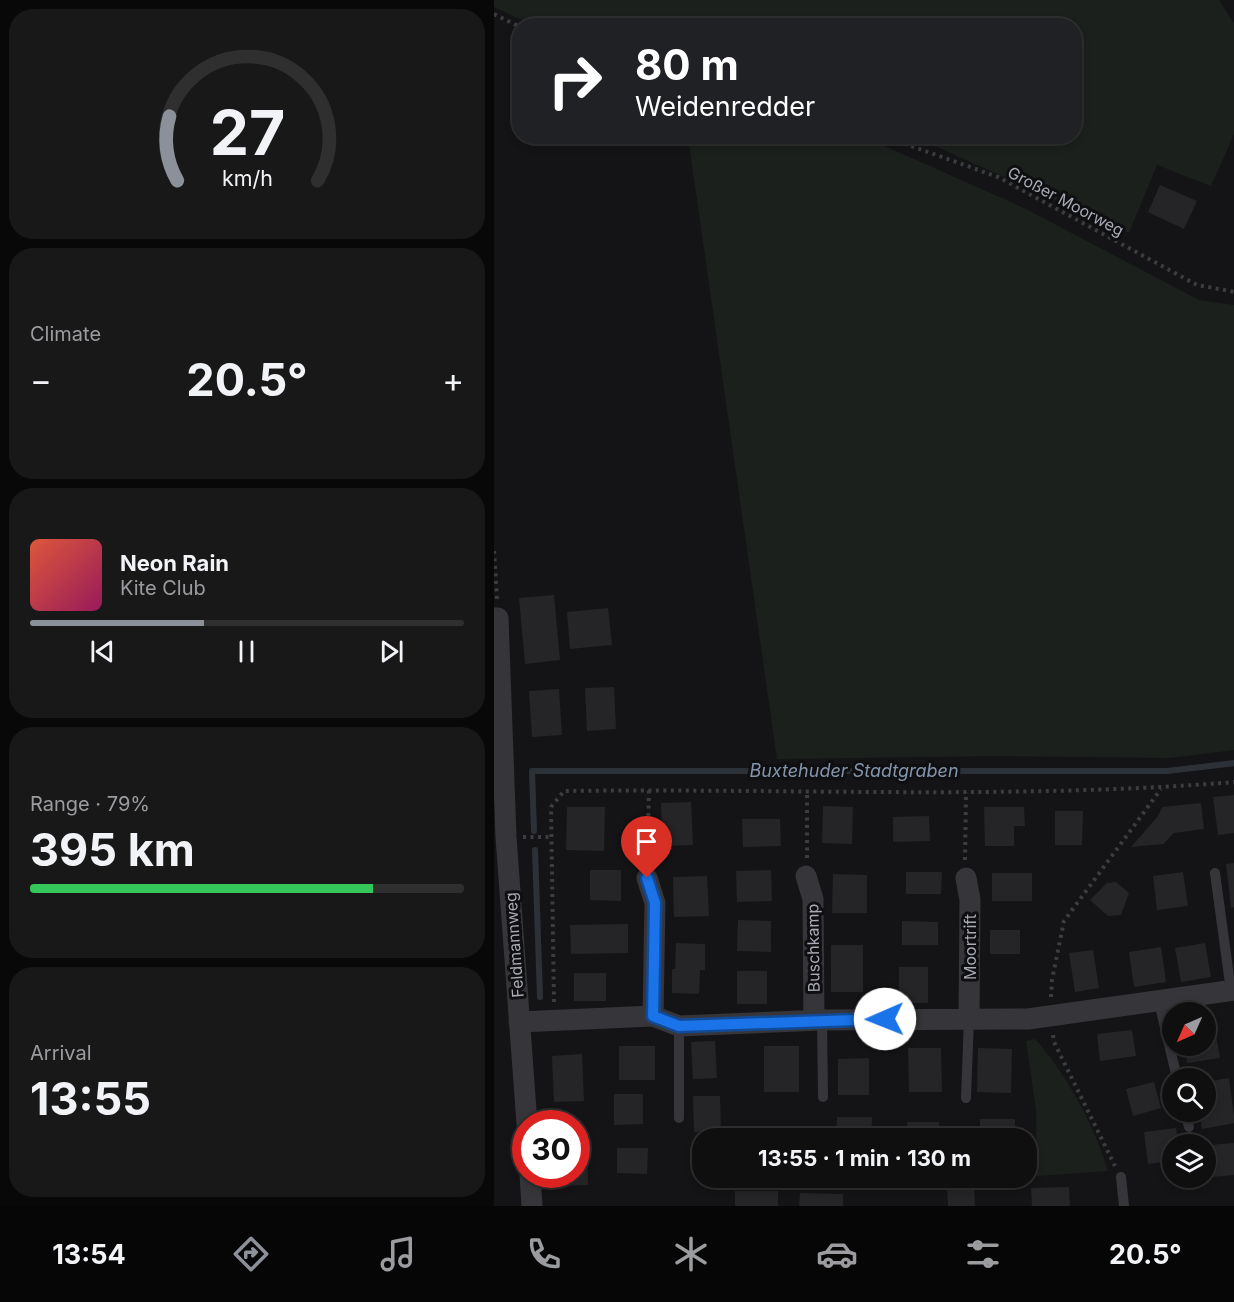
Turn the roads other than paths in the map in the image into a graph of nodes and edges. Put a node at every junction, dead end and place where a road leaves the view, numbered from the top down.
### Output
1 (496, 618) edge
2 (1215, 873) dead end
3 (806, 876) road end
4 (647, 878) road end
5 (966, 878) road end
6 (1233, 991) edge
7 (1159, 1002) junction
8 (653, 1016) junction
9 (969, 1017) junction
10 (818, 1020) junction
11 (520, 1022) junction
12 (679, 1026) junction
13 (1175, 1068) edge
14 (823, 1097) dead end
15 (966, 1098) dead end
16 (526, 1110) edge
17 (679, 1118) dead end
18 (1188, 1122) edge
19 (1189, 1127) dead end
20 (1121, 1177) road end
21 (531, 1188) edge
22 (532, 1206) edge
23 (1124, 1206) edge

1 - 11 street, Feldmannweg
2 - 6 lane
3 - 10 street, Buschkamp
4 - 8 street
5 - 9 street, Moortrift
6 - 7 street
7 - 9 street
7 - 13 lane
8 - 11 street
8 - 12 street
9 - 10 street
9 - 15 lane
10 - 12 street
10 - 14 lane
11 - 16 street, Feldmannweg
12 - 17 lane
18 - 19 lane
20 - 23 lane
21 - 22 street

